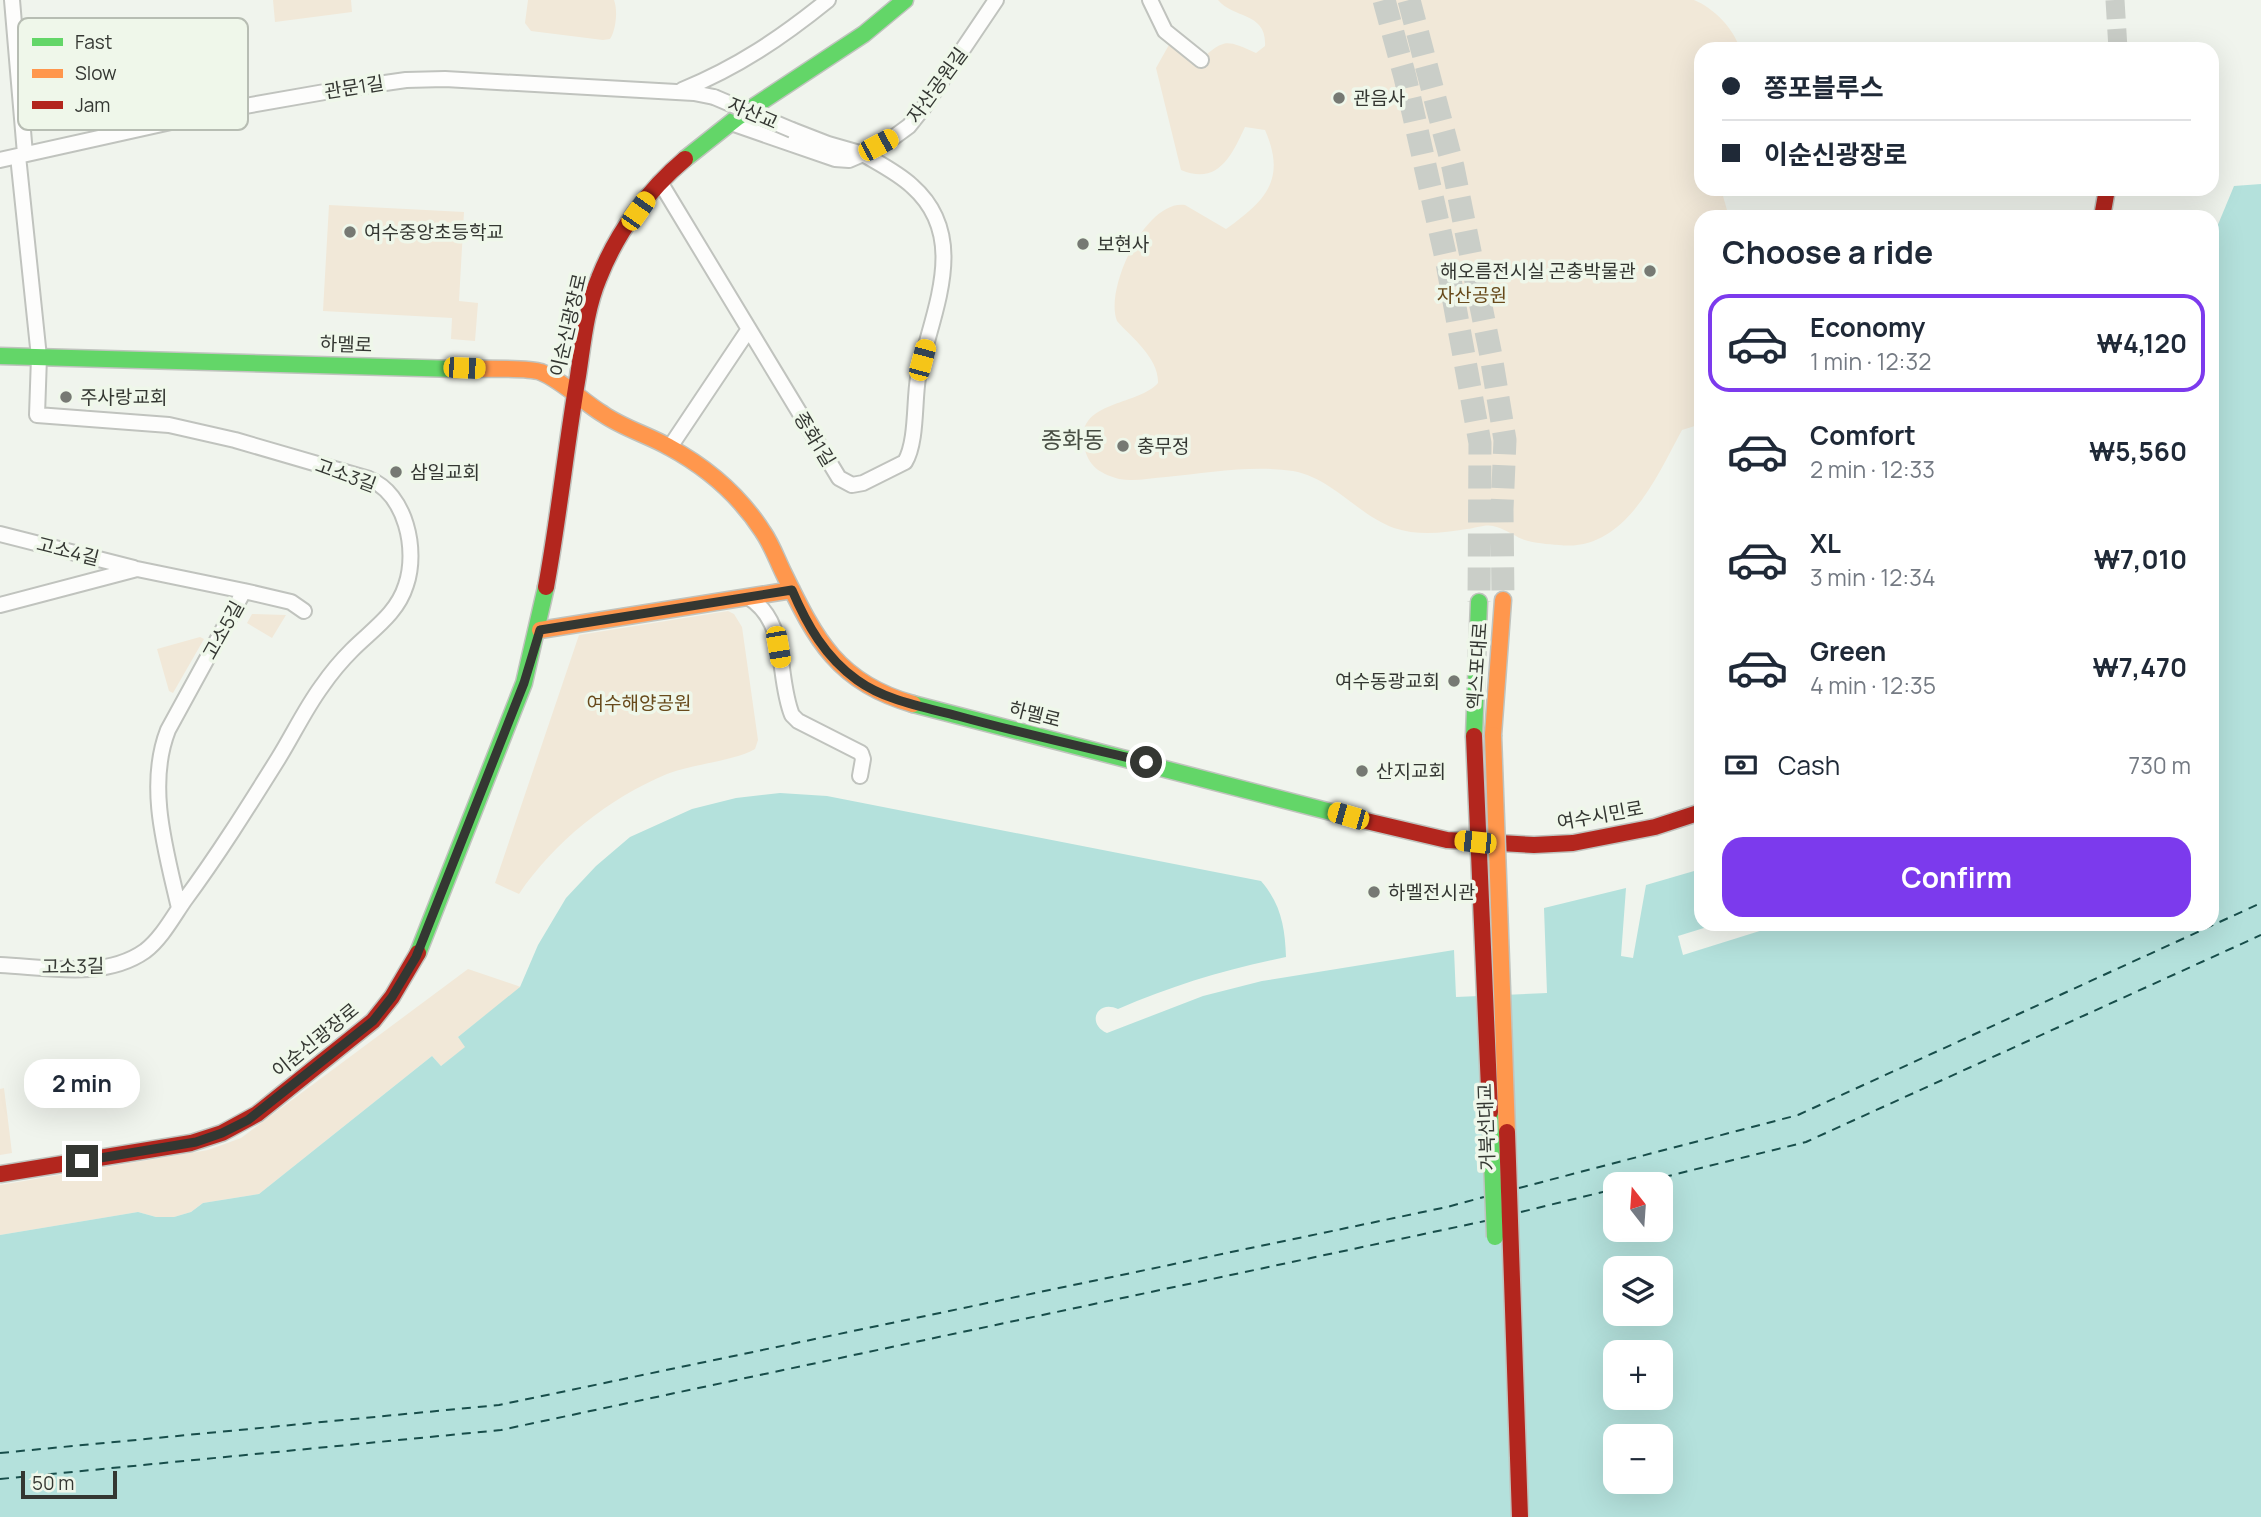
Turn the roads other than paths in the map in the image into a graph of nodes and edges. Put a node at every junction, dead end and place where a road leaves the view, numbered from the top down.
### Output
1 (12, 0) edge
2 (828, 0) edge
3 (905, 0) edge
4 (996, 0) edge
5 (1150, 0) edge
6 (1201, 60) dead end
7 (677, 92) junction
8 (714, 97) joint
9 (18, 103) edge
10 (248, 106) edge
11 (730, 123) junction
12 (20, 130) edge
13 (134, 130) edge
14 (863, 154) junction
15 (21, 155) junction
16 (0, 160) edge
17 (660, 182) junction
18 (749, 329) junction
19 (0, 356) edge
20 (39, 357) junction
21 (575, 395) junction
22 (670, 447) junction
23 (0, 534) edge
24 (137, 569) junction
25 (792, 590) junction
26 (244, 591) junction
27 (748, 597) junction
28 (1503, 600) tunnel mouth
29 (1479, 602) tunnel mouth
30 (0, 606) edge
31 (304, 611) dead end
32 (540, 630) junction
33 (1493, 735) joint
34 (1474, 736) joint
35 (860, 776) dead end
36 (1694, 814) edge
37 (1504, 844) joint
38 (179, 908) junction
39 (0, 965) edge
40 (0, 1174) edge
41 (1506, 1517) edge
42 (1520, 1517) edge

1 - 9 street, 고소3길
2 - 7 street
3 - 11 street, 이순신광장로
4 - 14 street, 자산공원길
5 - 6 street
7 - 8 street, 관문1길
7 - 10 street, 관문1길
8 - 14 street, 자산교, bridge
11 - 14 street, 자산공원길
11 - 17 street, 이순신광장로
12 - 15 street, 고소3길
13 - 15 street, 관문1길
14 - 18 street, 종화1길
15 - 16 street, 관문1길
15 - 20 street, 고소3길
17 - 18 street, 종화1길
17 - 21 street, 이순신광장로
18 - 22 street
19 - 20 street, 하멜로
20 - 21 street, 하멜로
20 - 38 street, 고소3길
21 - 22 street, 하멜로
21 - 32 street, 이순신광장로
22 - 25 street, 하멜로
23 - 24 street, 고소4길
24 - 26 street, 고소5길
24 - 30 street, 고소5길
25 - 27 street
25 - 37 street, 하멜로
26 - 31 street
26 - 38 street, 고소5길
27 - 32 street
27 - 35 street
28 - 33 street, 엑스포대로
29 - 34 street, 엑스포대로
32 - 40 street, 이순신광장로
33 - 42 street, 거북선대교, bridge
34 - 41 street, 거북선대교, bridge
36 - 37 street, 여수시민로
38 - 39 street, 고소3길

